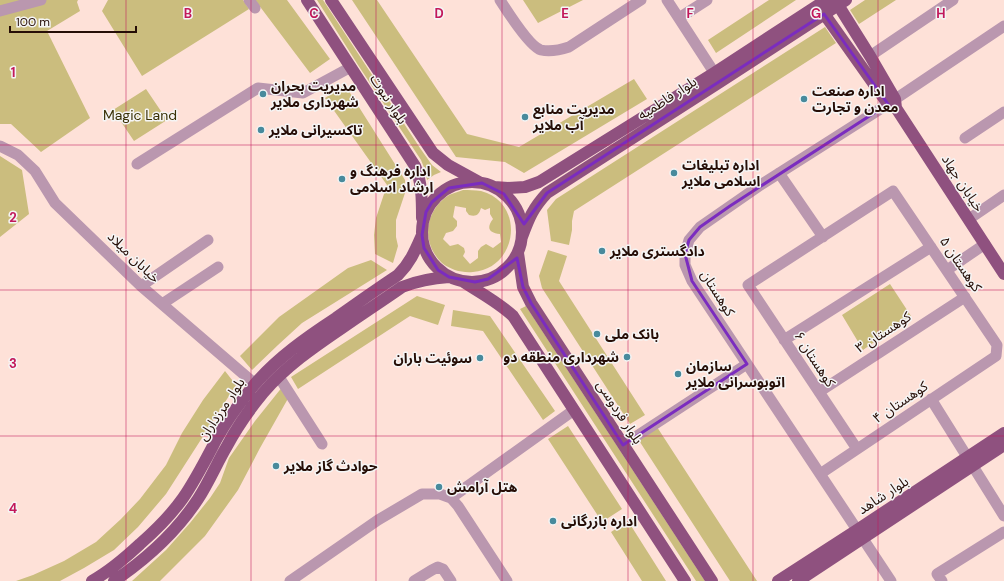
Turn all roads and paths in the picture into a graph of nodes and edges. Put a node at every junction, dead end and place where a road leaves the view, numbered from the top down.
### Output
1 (41, 0) edge
2 (307, 0) edge
3 (331, 0) edge
4 (500, 0) edge
5 (642, 0) edge
6 (667, 0) edge
7 (706, 0) edge
8 (953, 0) edge
9 (840, 2) edge
10 (823, 6) edge
11 (0, 11) edge
12 (679, 18) junction
13 (1004, 26) edge
14 (870, 56) junction
15 (351, 67) junction
16 (717, 78) junction
17 (893, 104) junction
18 (1004, 112) edge
19 (965, 138) dead end
20 (0, 146) edge
21 (137, 164) dead end
22 (779, 173) junction
23 (482, 183) junction
24 (494, 187) junction
25 (1004, 195) edge
26 (969, 219) junction
27 (422, 222) junction
28 (422, 235) junction
29 (522, 237) junction
30 (823, 237) junction
31 (208, 240) dead end
32 (985, 244) junction
33 (931, 247) junction
34 (518, 253) junction
35 (218, 267) dead end
36 (947, 270) junction
37 (1004, 274) edge
38 (449, 277) junction
39 (462, 281) junction
40 (141, 286) junction
41 (965, 297) junction
42 (162, 304) junction
43 (784, 340) junction
44 (996, 356) joint
45 (747, 364) junction
46 (279, 377) junction
47 (255, 384) junction
48 (819, 392) junction
49 (931, 399) junction
50 (574, 410) junction
51 (1004, 433) edge
52 (322, 444) dead end
53 (623, 445) junction
54 (1004, 445) edge
55 (857, 449) junction
56 (970, 462) junction
57 (820, 474) junction
58 (451, 498) junction
59 (1004, 516) edge
60 (1004, 532) edge
61 (860, 534) junction
62 (939, 578) edge
63 (297, 579) edge
64 (100, 580) edge
65 (114, 581) edge
66 (414, 581) edge
67 (451, 581) edge
68 (507, 581) edge
69 (685, 581) edge
70 (712, 581) edge
71 (778, 581) edge
72 (798, 581) edge
73 (891, 581) edge

1 - 11 street
2 - 15 main road, بلوار نبوت
3 - 23 main road, بلوار نبوت
4 - 5 street
6 - 12 street
7 - 12 street
8 - 14 street
9 - 10 main road, بلوار فاطمیه
9 - 14 main road, خیابان جهاد
10 - 16 main road, بلوار فاطمیه
10 - 17 main road, خیابان جهاد
12 - 16 street
13 - 17 street, کوهستان
14 - 17 main road, خیابان جهاد
15 - 21 street
15 - 27 main road, بلوار نبوت
16 - 24 main road, بلوار فاطمیه
16 - 29 main road, بلوار فاطمیه
17 - 22 street, کوهستان
17 - 26 main road, خیابان جهاد
18 - 19 street
20 - 40 street, خیابان میلاد
22 - 30 street
22 - 45 street, کوهستان
23 - 24 main road
23 - 27 main road
24 - 29 main road
25 - 26 street
26 - 32 main road, خیابان جهاد
27 - 28 main road
28 - 38 main road
28 - 47 main road, بلوار مرزداران
29 - 34 main road
30 - 33 street, کوهستان ۵
30 - 43 street, کوهستان ۶
31 - 40 street
32 - 36 street
32 - 37 main road, خیابان جهاد
33 - 36 street, کوهستان ۵
33 - 43 street
34 - 39 main road
34 - 53 main road, بلوار فردوسی
35 - 42 street
36 - 41 street, کوهستان ۵
38 - 39 main road
38 - 46 main road, بلوار مرزداران
39 - 50 main road
40 - 42 street, خیابان میلاد
41 - 44 street, کوهستان ۵
41 - 48 street, کوهستان ۳
42 - 47 street, خیابان میلاد
43 - 48 street, کوهستان ۶
44 - 49 street, کوهستان ۴
45 - 53 street
45 - 57 street, کوهستان
46 - 52 street
46 - 65 main road, بلوار مرزداران
47 - 64 main road, بلوار مرزداران
48 - 55 street, کوهستان ۶
49 - 55 street, کوهستان ۴
49 - 56 street
50 - 58 street
50 - 69 main road
51 - 56 main road, بلوار شاهد
53 - 70 main road, بلوار فردوسی
54 - 56 main road, بلوار شاهد
55 - 57 street, کوهستان ۴
56 - 59 street
56 - 61 main road, بلوار شاهد
57 - 61 street, کوهستان
58 - 63 street
58 - 68 street
60 - 62 street
61 - 71 main road, بلوار شاهد
61 - 72 main road, بلوار شاهد
61 - 73 street, کوهستان
66 - 67 street

